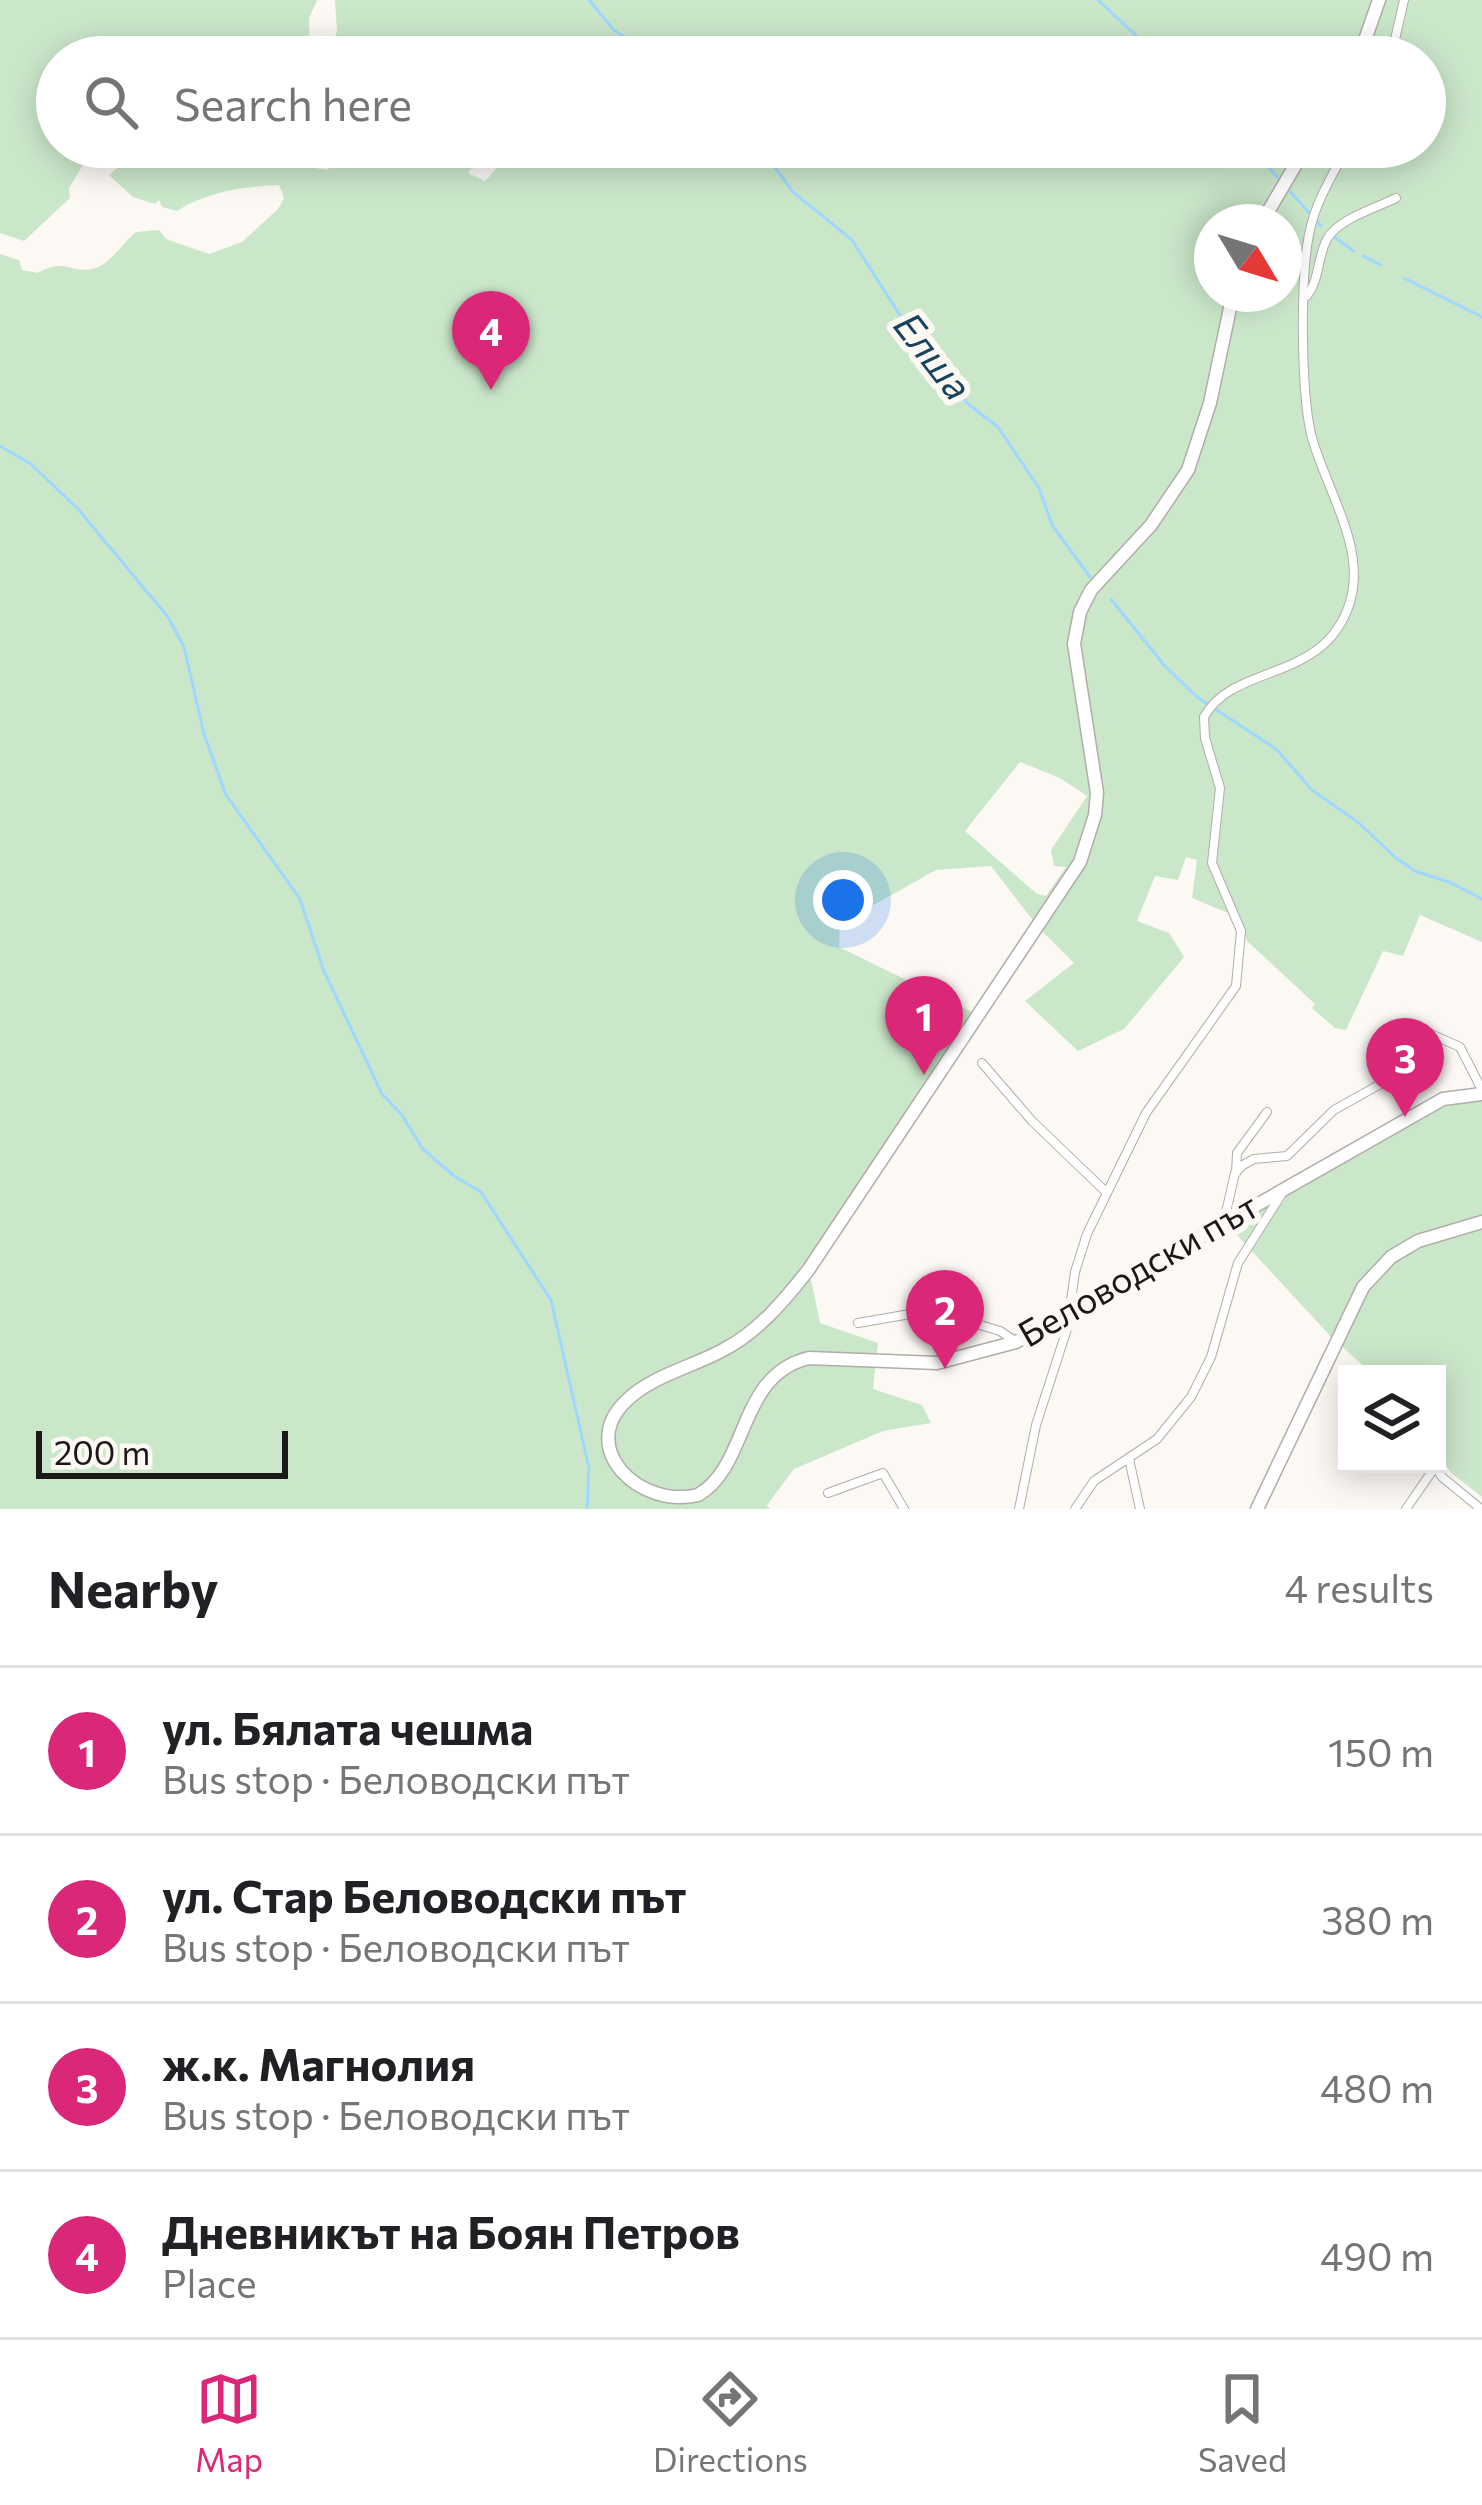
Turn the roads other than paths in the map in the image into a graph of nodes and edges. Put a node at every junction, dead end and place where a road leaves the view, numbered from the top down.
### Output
1 (1379, 0) edge
2 (1404, 0) edge
3 (1366, 36) edge
4 (1396, 36) edge
5 (1294, 168) edge
6 (1337, 168) edge
7 (1396, 198) dead end
8 (1273, 204) edge
9 (1306, 297) junction
10 (1229, 312) edge
11 (982, 1063) dead end
12 (1482, 1092) edge
13 (1267, 1112) dead end
14 (1235, 1173) junction
15 (1289, 1184) junction
16 (1106, 1192) junction
17 (1224, 1221) junction
18 (1482, 1222) edge
19 (946, 1277) dead end
20 (1069, 1314) junction
21 (954, 1317) junction
22 (858, 1323) dead end
23 (1016, 1342) junction
24 (1129, 1459) junction
25 (1430, 1473) edge
26 (1442, 1473) edge
27 (828, 1493) dead end
28 (904, 1509) edge
29 (1019, 1509) edge
30 (1076, 1509) edge
31 (1140, 1509) edge
32 (1257, 1509) edge
33 (1406, 1509) edge
34 (1481, 1509) edge

1 - 3 street
2 - 4 street
5 - 8 street
6 - 9 street
7 - 9 street
9 - 16 street
10 - 23 street, Беловодски път
11 - 16 street
12 - 14 street
12 - 15 street, Беловодски път
13 - 14 street
14 - 17 street
15 - 17 street, Беловодски път
15 - 24 street
16 - 20 street
17 - 20 street, Беловодски път
18 - 32 street
19 - 21 street
20 - 23 street, Беловодски път
20 - 29 street
21 - 22 street
21 - 23 street
24 - 30 street
24 - 31 street
25 - 33 street
26 - 34 street
27 - 28 street

